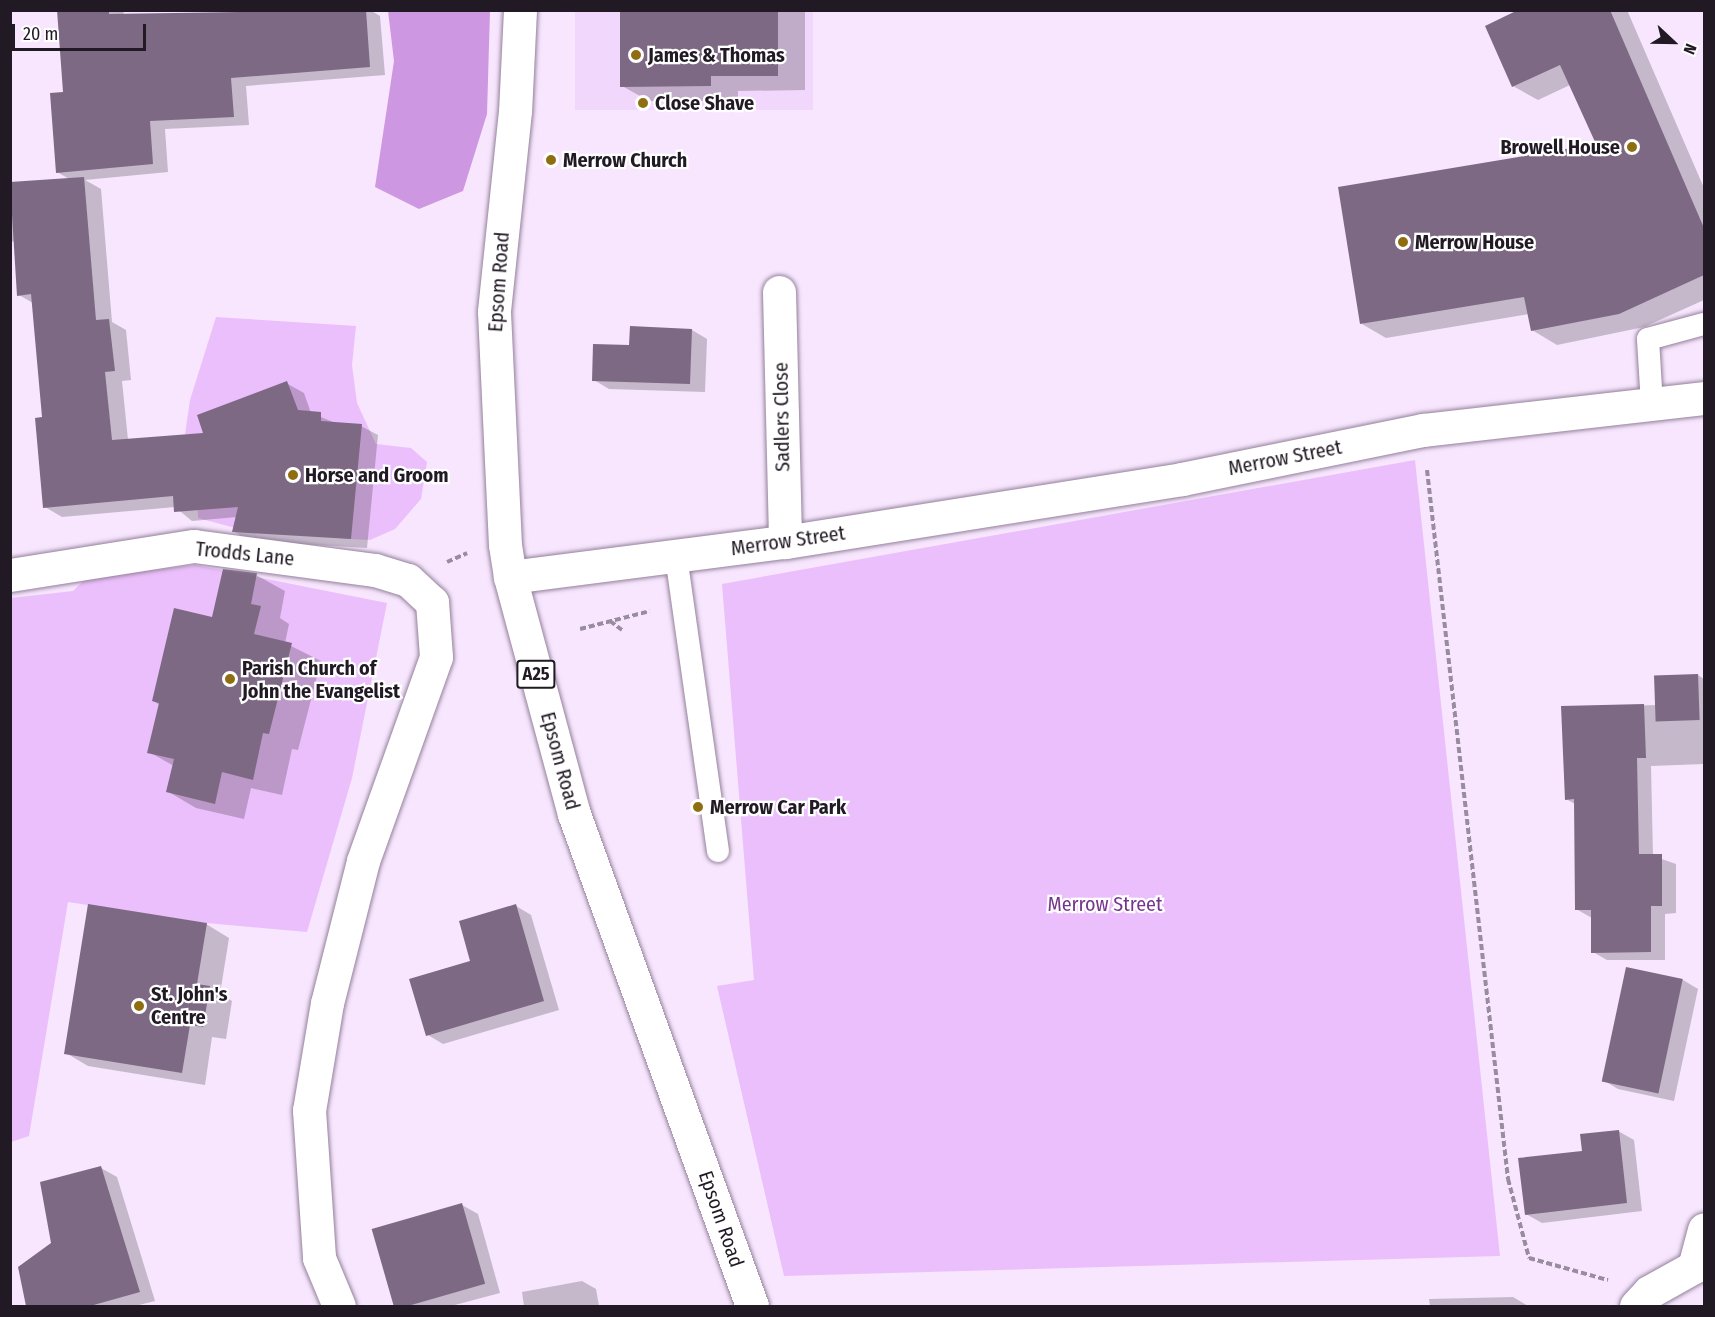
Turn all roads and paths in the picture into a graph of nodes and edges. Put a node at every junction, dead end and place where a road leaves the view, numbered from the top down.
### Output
1 (520, 10) edge
2 (779, 292) dead end
3 (1704, 324) edge
4 (1704, 398) edge
5 (1652, 405) junction
6 (1423, 430) junction
7 (785, 542) junction
8 (676, 556) junction
9 (10, 575) edge
10 (510, 578) junction
11 (683, 602) junction
12 (609, 621) junction
13 (580, 629) dead end
14 (622, 630) dead end
15 (718, 851) dead end
16 (1704, 1229) edge
17 (1699, 1268) edge
18 (1643, 1299) edge
19 (339, 1306) edge
20 (752, 1306) edge

1 - 10 street, Epsom Road / A25
2 - 7 street, Sadlers Close
3 - 5 lane
4 - 5 street, Merrow Street
5 - 6 street, Merrow Street
6 - 7 street, Merrow Street
6 - 18 path
7 - 8 street, Merrow Street
8 - 10 street, Merrow Street
8 - 11 lane
9 - 19 street, Trodds Lane
10 - 20 street, Epsom Road / A25
11 - 12 path
11 - 15 lane
12 - 13 path
12 - 14 path
16 - 17 street
17 - 18 street

